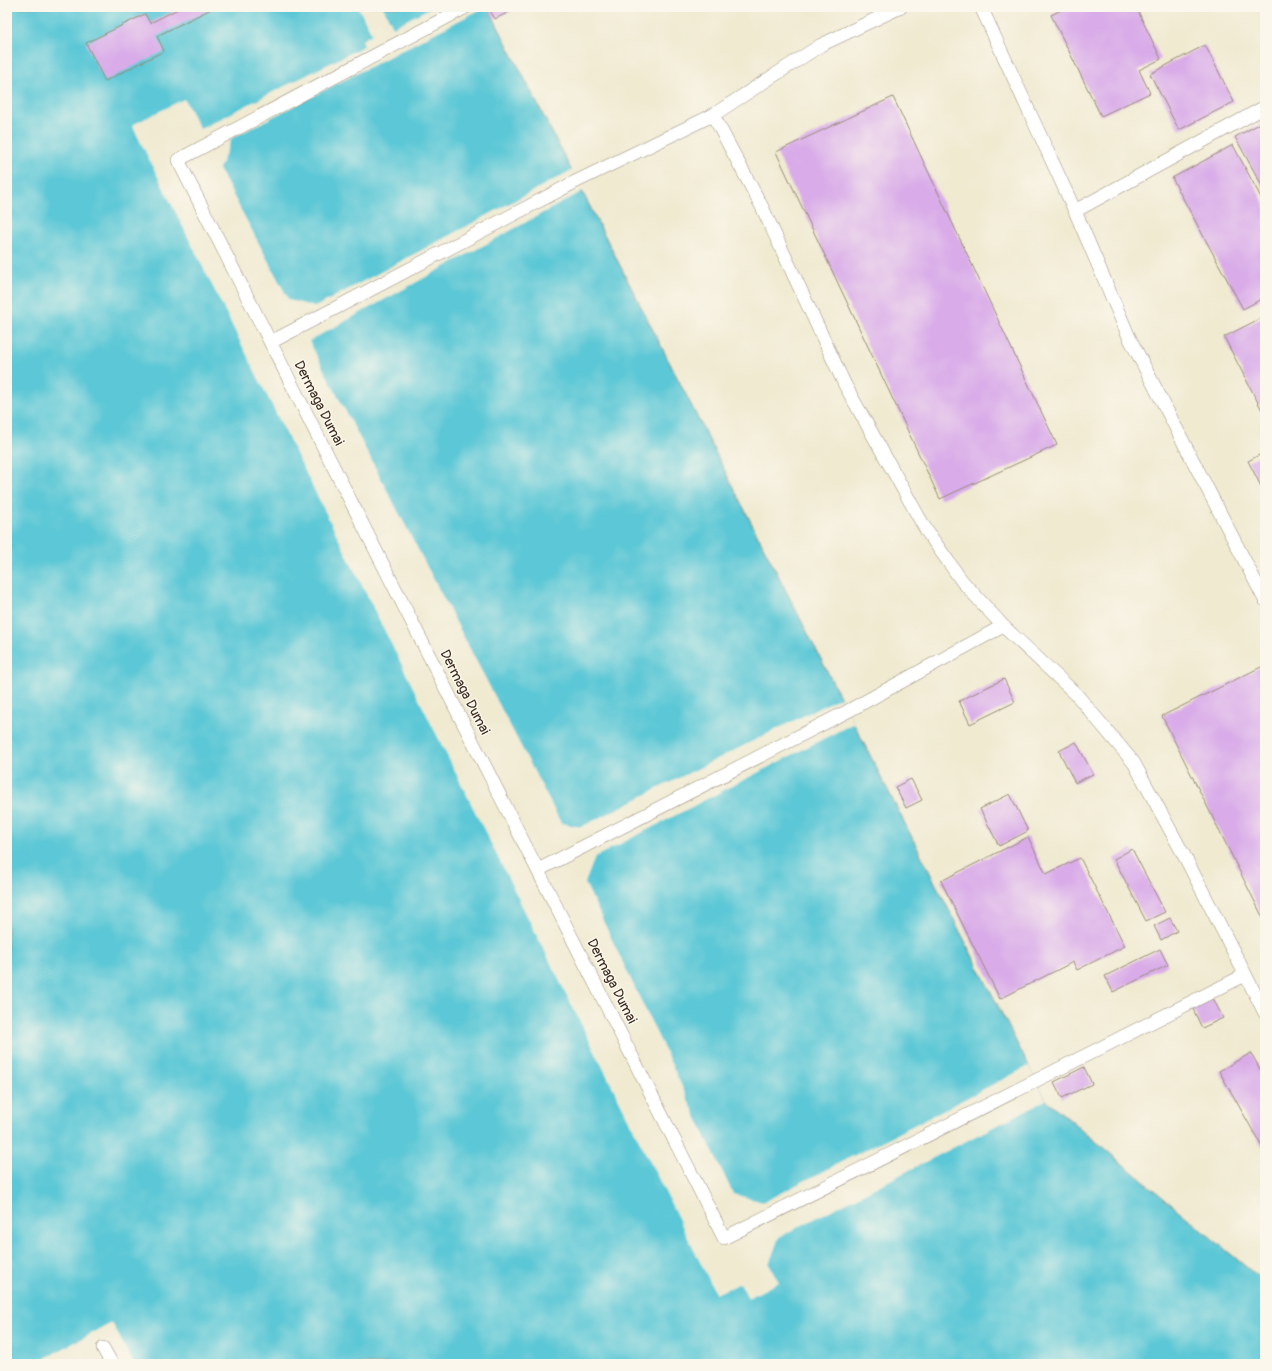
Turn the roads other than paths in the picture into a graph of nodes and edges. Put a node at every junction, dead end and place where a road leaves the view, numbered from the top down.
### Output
1 (466, 7) edge
2 (901, 7) edge
3 (981, 7) edge
4 (1265, 108) edge
5 (713, 115) junction
6 (1075, 211) junction
7 (270, 342) junction
8 (1265, 600) edge
9 (1003, 626) junction
10 (538, 870) junction
11 (1246, 975) junction
12 (1265, 1012) edge
13 (103, 1348) dead end
14 (112, 1364) edge

1 - 7 lane, Dermaga Dumai
2 - 5 lane
3 - 6 lane
4 - 6 lane
5 - 7 lane
5 - 9 lane
6 - 8 lane
7 - 10 lane, Dermaga Dumai
9 - 10 lane
9 - 11 lane
10 - 11 lane, Dermaga Dumai
11 - 12 lane
13 - 14 lane

